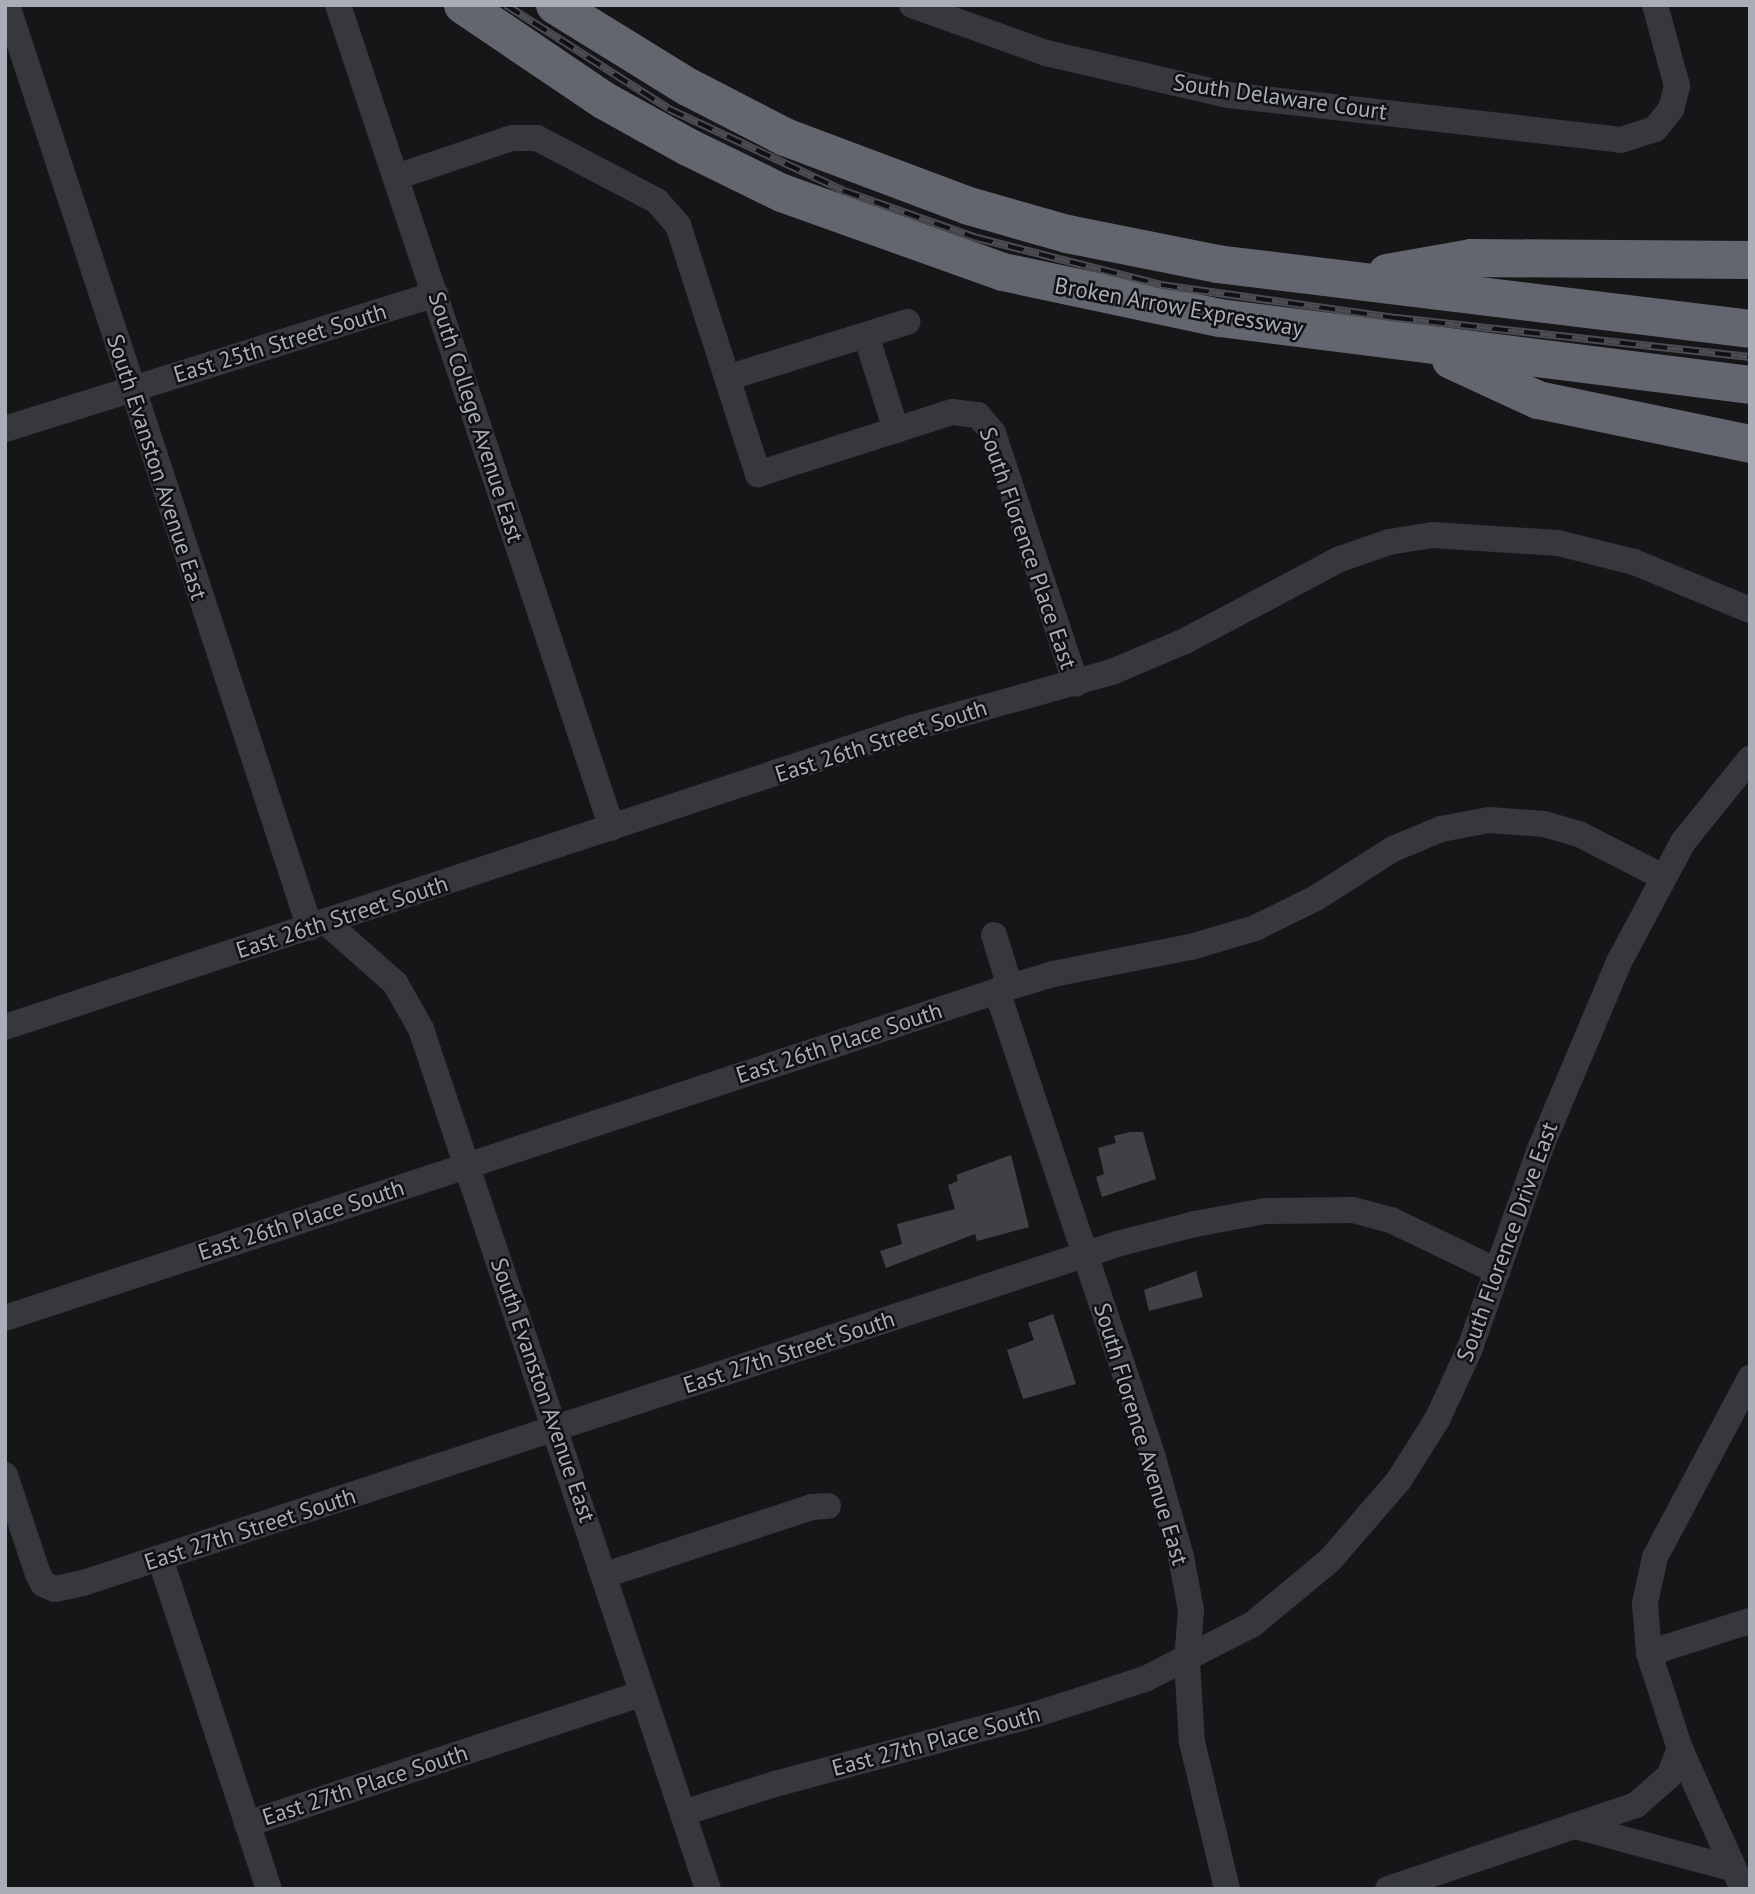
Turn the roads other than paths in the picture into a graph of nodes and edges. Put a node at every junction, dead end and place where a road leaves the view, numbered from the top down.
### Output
1 (7, 5) edge
2 (338, 5) edge
3 (463, 5) edge
4 (555, 5) edge
5 (912, 5) edge
6 (1655, 5) edge
7 (396, 177) junction
8 (1750, 260) edge
9 (1347, 281) junction
10 (435, 294) junction
11 (906, 322) dead end
12 (1750, 329) edge
13 (866, 335) junction
14 (1418, 344) junction
15 (727, 378) junction
16 (1750, 385) edge
17 (131, 389) junction
18 (5, 429) edge
19 (896, 430) junction
20 (1750, 443) edge
21 (1750, 610) edge
22 (1076, 684) junction
23 (1750, 759) edge
24 (612, 828) junction
25 (1663, 877) junction
26 (318, 925) junction
27 (995, 935) dead end
28 (1004, 989) junction
29 (6, 1025) edge
30 (467, 1166) junction
31 (1084, 1255) junction
32 (1497, 1271) junction
33 (5, 1318) edge
34 (1750, 1378) edge
35 (558, 1428) junction
36 (5, 1475) edge
37 (828, 1506) dead end
38 (160, 1558) junction
39 (605, 1575) junction
40 (1750, 1620) edge
41 (1649, 1653) junction
42 (1187, 1661) junction
43 (643, 1693) junction
44 (1681, 1749) junction
45 (683, 1813) junction
46 (247, 1824) junction
47 (1575, 1826) junction
48 (1737, 1878) edge
49 (269, 1889) edge
50 (708, 1889) edge
51 (1227, 1889) edge
52 (1388, 1889) edge

1 - 17 street, South Evanston Avenue East
2 - 7 street, South College Avenue East
3 - 14 highway, Broken Arrow Expressway
4 - 9 highway
5 - 6 street, South Delaware Court
7 - 10 street, South College Avenue East
7 - 15 street
8 - 9 highway
9 - 12 highway
10 - 17 street, East 25th Street South
10 - 24 street, South College Avenue East
11 - 13 street
13 - 15 street
13 - 19 street
14 - 16 highway, Broken Arrow Expressway
14 - 20 highway
15 - 19 street
17 - 18 street, East 25th Street South
17 - 26 street, South Evanston Avenue East
19 - 22 street, South Florence Place East
21 - 22 street, East 26th Street South
22 - 24 street, East 26th Street South
23 - 25 street, South Florence Drive East
24 - 26 street, East 26th Street South
25 - 28 street, East 26th Place South
25 - 32 street, South Florence Drive East
26 - 29 street, East 26th Street South
26 - 30 street, South Evanston Avenue East
27 - 28 street, South Florence Avenue East
28 - 30 street, East 26th Place South
28 - 31 street, South Florence Avenue East
30 - 33 street, East 26th Place South
30 - 35 street, South Evanston Avenue East
31 - 32 street, East 27th Street South
31 - 35 street, East 27th Street South
31 - 42 street, South Florence Avenue East
32 - 42 street, South Florence Drive East
34 - 41 street
35 - 38 street, East 27th Street South
35 - 39 street, South Evanston Avenue East
36 - 38 street, East 27th Street South
37 - 39 street
38 - 46 street
39 - 43 street, South Evanston Avenue East
40 - 41 street
41 - 44 street
42 - 45 street, East 27th Place South
42 - 51 street, South Florence Avenue East
43 - 45 street, South Evanston Avenue East
43 - 46 street, East 27th Place South
44 - 47 street
44 - 48 street
45 - 50 street, South Evanston Avenue East
46 - 49 street
47 - 48 street
47 - 52 street

